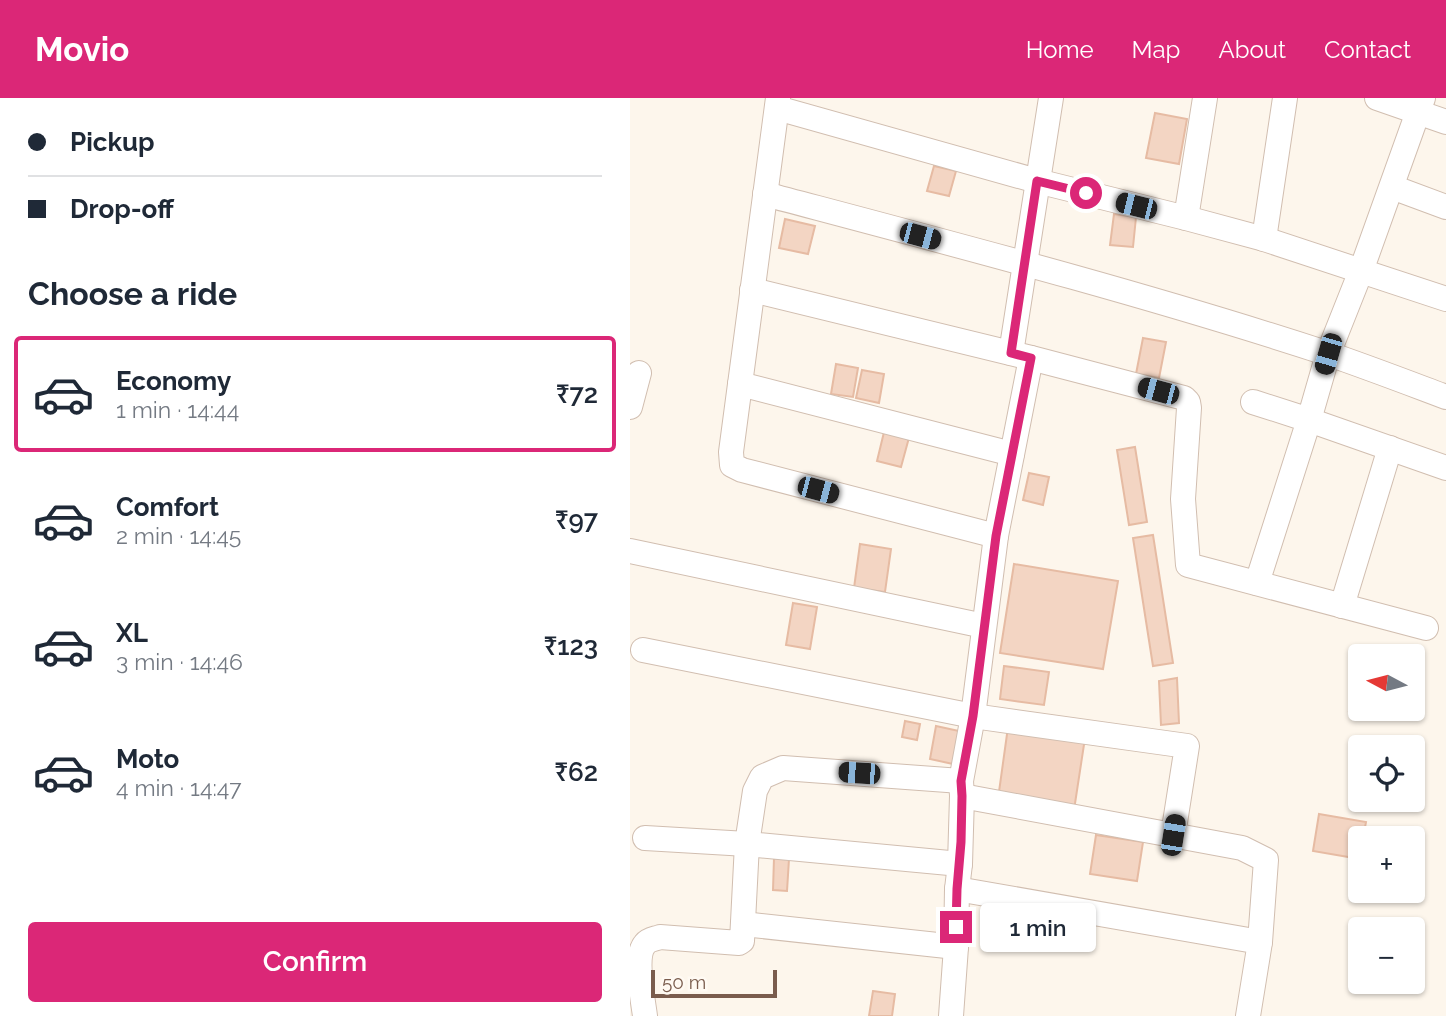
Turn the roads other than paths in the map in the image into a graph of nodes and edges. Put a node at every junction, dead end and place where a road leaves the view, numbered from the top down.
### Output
1 (1205, 98) edge
2 (1285, 98) edge
3 (1377, 98) edge
4 (1045, 99) edge
5 (777, 103) edge
6 (1421, 106) edge
7 (1446, 122) edge
8 (1037, 181) junction
9 (1392, 187) junction
10 (765, 194) junction
11 (1446, 207) edge
12 (1186, 218) junction
13 (1264, 239) junction
14 (1024, 263) junction
15 (1361, 271) junction
16 (752, 290) junction
17 (1446, 299) edge
18 (1328, 354) junction
19 (1021, 356) junction
20 (639, 373) dead end
21 (740, 384) junction
22 (1446, 397) edge
23 (1253, 402) dead end
24 (630, 407) edge
25 (1309, 420) junction
26 (1390, 448) junction
27 (1012, 454) junction
28 (1446, 468) edge
29 (996, 536) junction
30 (630, 551) edge
31 (1257, 583) junction
32 (1342, 606) junction
33 (984, 626) junction
34 (1426, 628) dead end
35 (643, 650) dead end
36 (973, 716) junction
37 (962, 789) junction
38 (1173, 835) junction
39 (645, 838) dead end
40 (747, 844) junction
41 (960, 864) junction
42 (957, 889) junction
43 (743, 924) junction
44 (1260, 942) junction
45 (956, 947) junction
46 (635, 965) edge
47 (645, 1016) edge
48 (951, 1016) edge
49 (1248, 1016) edge

1 - 12 street
2 - 13 street
3 - 6 street
4 - 8 street
5 - 8 street
5 - 10 street
6 - 7 street
6 - 9 street
8 - 12 street
8 - 14 street
9 - 11 street
9 - 15 street
10 - 14 street
10 - 16 street
12 - 13 street
13 - 15 street
14 - 18 street
14 - 19 street
15 - 17 street
15 - 18 street
16 - 19 street
16 - 21 street
18 - 22 street
18 - 25 street
19 - 27 street
19 - 31 street
20 - 24 street
21 - 27 street
21 - 29 street
23 - 25 street
25 - 26 street
25 - 31 street
26 - 28 street
26 - 32 street
27 - 29 street
29 - 33 street
30 - 33 street
31 - 32 street
32 - 34 street
33 - 36 street
35 - 36 street
36 - 37 street
36 - 38 street
37 - 38 street
37 - 40 street
37 - 41 street
38 - 44 street
39 - 40 street
40 - 41 street
40 - 43 street
41 - 42 street
42 - 44 street
42 - 45 street
43 - 45 street
43 - 46 street
44 - 49 street
45 - 48 street
46 - 47 street

